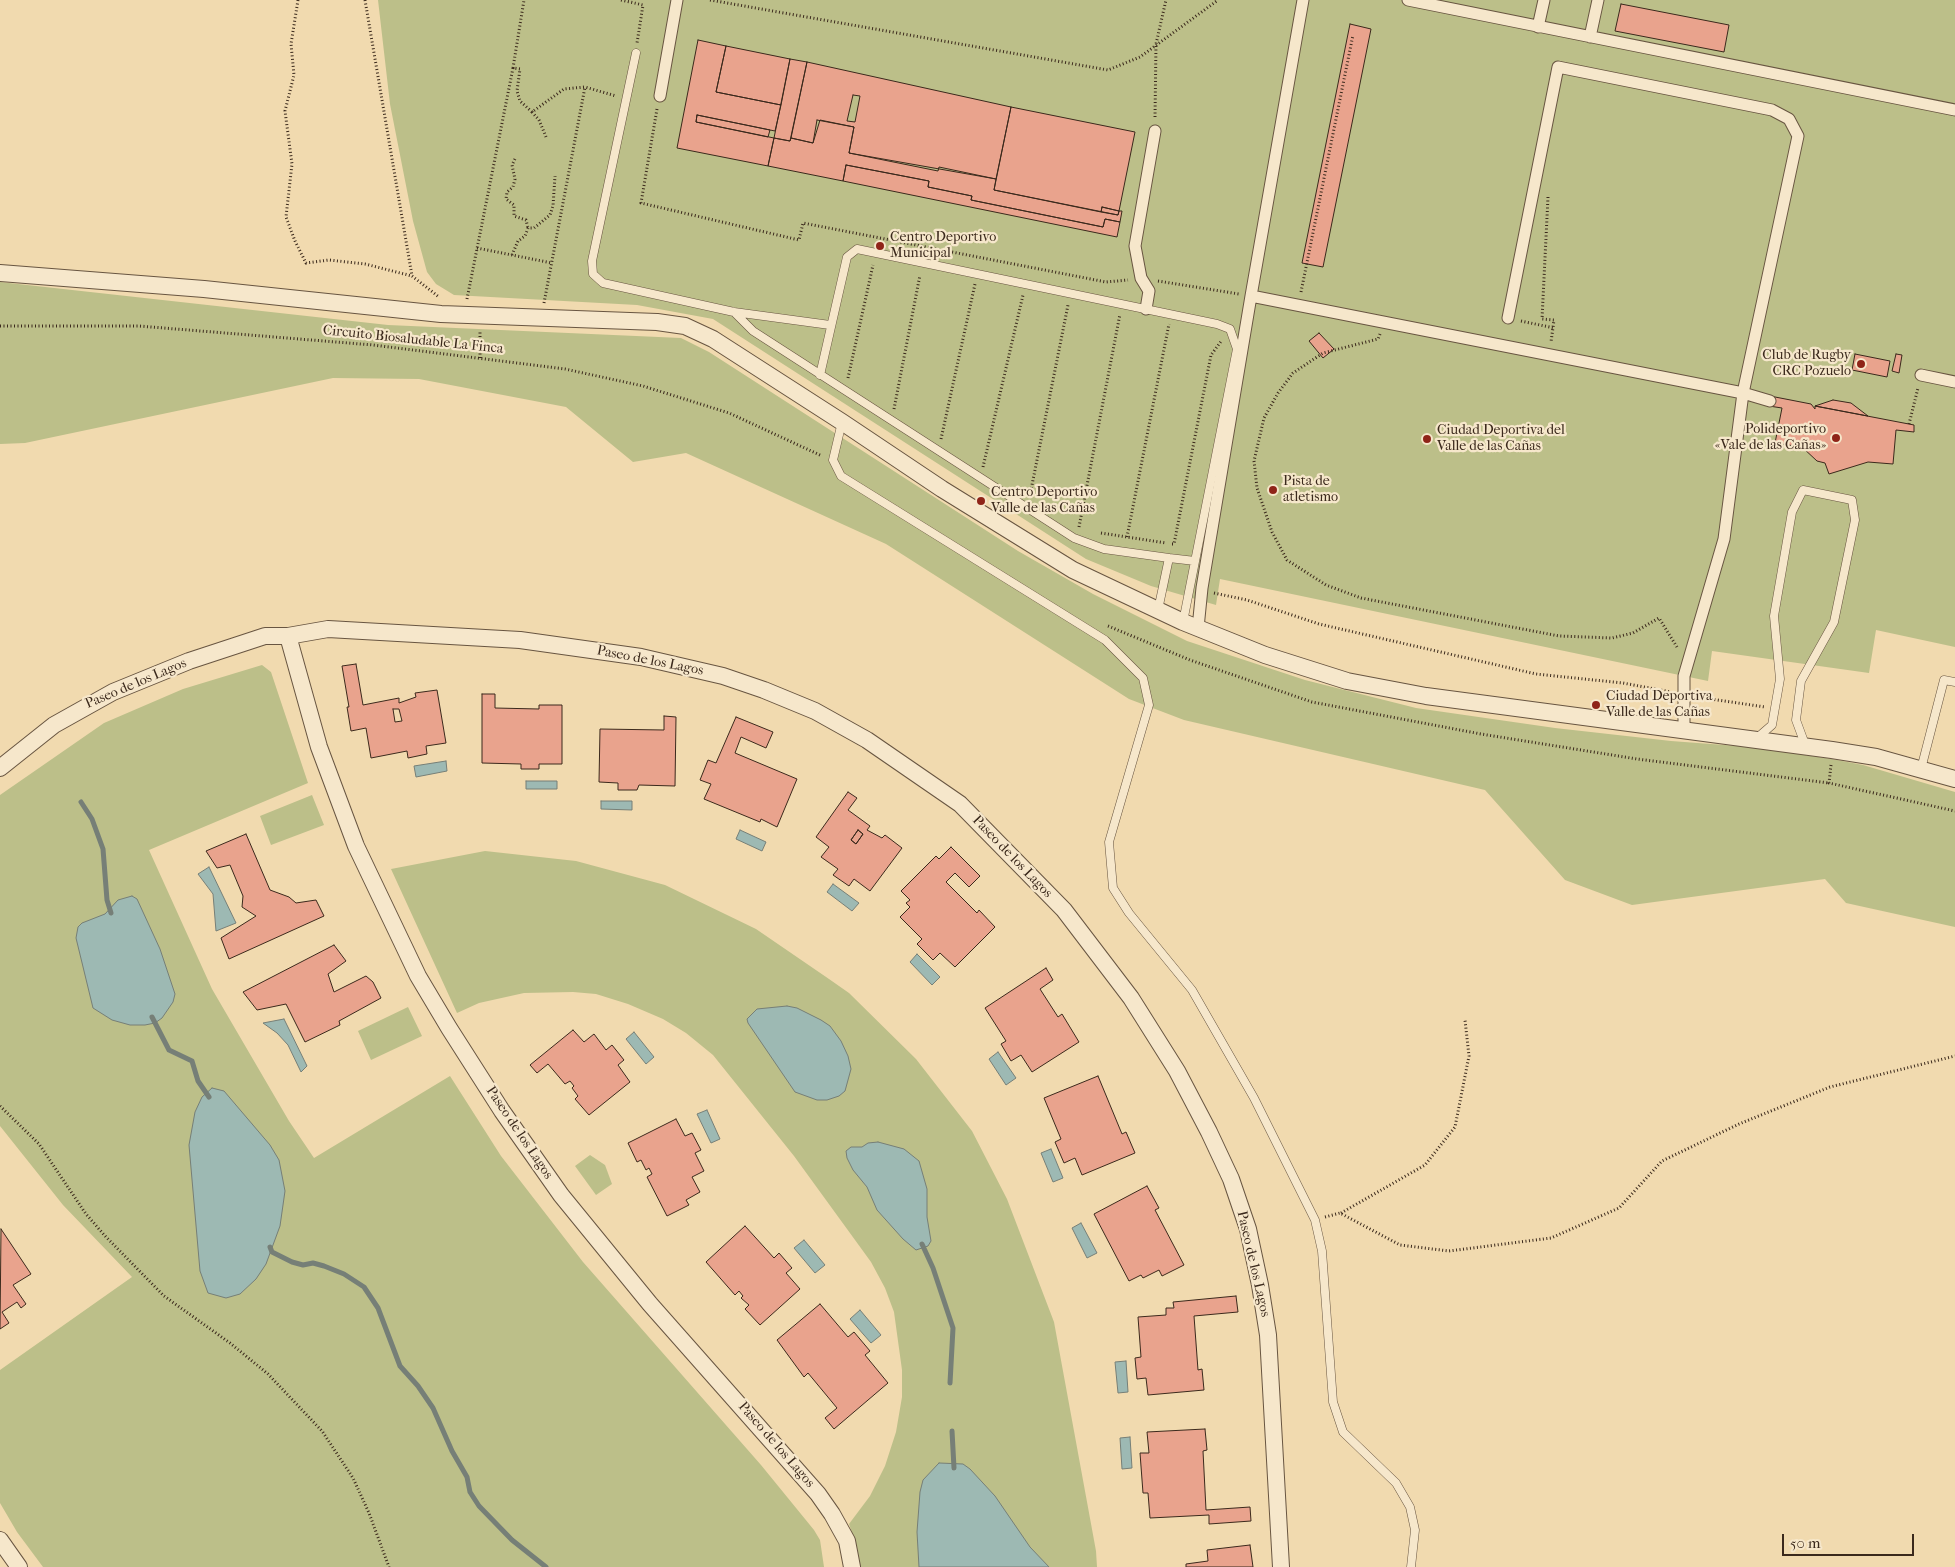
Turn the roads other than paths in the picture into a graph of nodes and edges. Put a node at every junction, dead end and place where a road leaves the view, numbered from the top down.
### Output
1 (677, 0) edge
2 (1303, 0) edge
3 (1408, 0) edge
4 (1544, 0) edge
5 (1598, 0) edge
6 (1538, 27) junction
7 (1590, 37) junction
8 (636, 53) road end
9 (660, 96) road end
10 (1955, 110) edge
11 (1154, 130) road end
12 (0, 273) edge
13 (1251, 296) junction
14 (1146, 309) junction
15 (734, 312) junction
16 (1508, 318) road end
17 (830, 325) junction
18 (820, 375) junction
19 (1922, 375) road end
20 (1955, 382) edge
21 (1743, 393) junction
22 (1770, 401) dead end
23 (842, 422) junction
24 (1170, 558) junction
25 (1195, 561) junction
26 (1158, 610) junction
27 (1190, 625) junction
28 (288, 636) junction
29 (1955, 682) edge
30 (1684, 731) junction
31 (1755, 740) junction
32 (1806, 747) junction
33 (0, 768) edge
34 (1921, 769) junction
35 (1955, 779) edge
36 (0, 1540) edge
37 (19, 1567) edge
38 (852, 1567) edge
39 (1280, 1567) edge
40 (1411, 1567) edge

1 - 9 street
2 - 13 street
3 - 6 street
4 - 6 street
5 - 7 street
6 - 7 street
7 - 10 street
8 - 15 lane
11 - 14 street
12 - 23 street
13 - 21 street
13 - 27 street
14 - 17 lane
14 - 25 lane
15 - 17 lane
15 - 18 lane
16 - 21 street
17 - 18 lane
18 - 24 lane
19 - 20 street
21 - 22 street
21 - 30 street
23 - 26 street
23 - 40 lane
24 - 25 lane
24 - 26 lane
25 - 27 lane
26 - 27 street
27 - 30 street
28 - 33 street, Paseo de los Lagos
28 - 38 street, Paseo de los Lagos
28 - 39 street, Paseo de los Lagos
29 - 34 lane
30 - 31 street
31 - 32 street
31 - 32 lane
32 - 34 street
34 - 35 street
36 - 37 street

